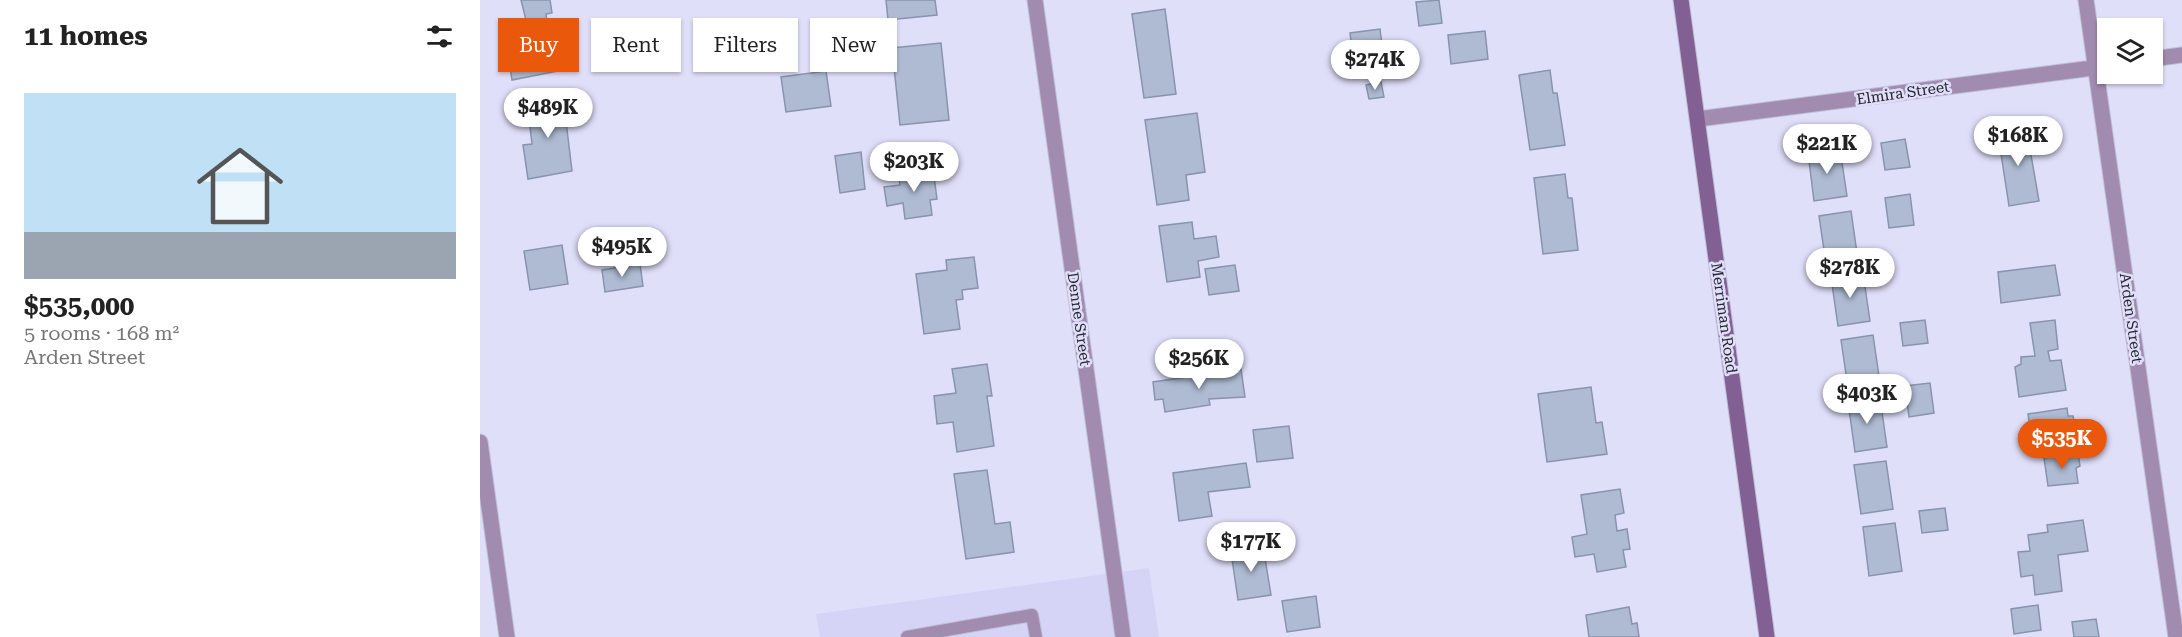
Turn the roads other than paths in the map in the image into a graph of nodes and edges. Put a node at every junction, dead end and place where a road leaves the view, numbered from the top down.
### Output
1 (1035, 0) edge
2 (1681, 0) edge
3 (2086, 0) edge
4 (2097, 45) edge
5 (2182, 55) edge
6 (2163, 58) edge
7 (2097, 67) edge
8 (2104, 84) edge
9 (1698, 119) junction
10 (480, 442) edge
11 (507, 637) edge
12 (907, 637) edge
13 (1036, 637) edge
14 (1123, 637) edge
15 (1767, 637) edge
16 (2176, 637) edge

1 - 14 street, Denne Street
2 - 9 main road, Merriman Road
3 - 4 street, Arden Street
5 - 6 street
7 - 9 street, Elmira Street
8 - 16 street, Arden Street
9 - 15 main road, Merriman Road
10 - 11 street
12 - 13 lane

